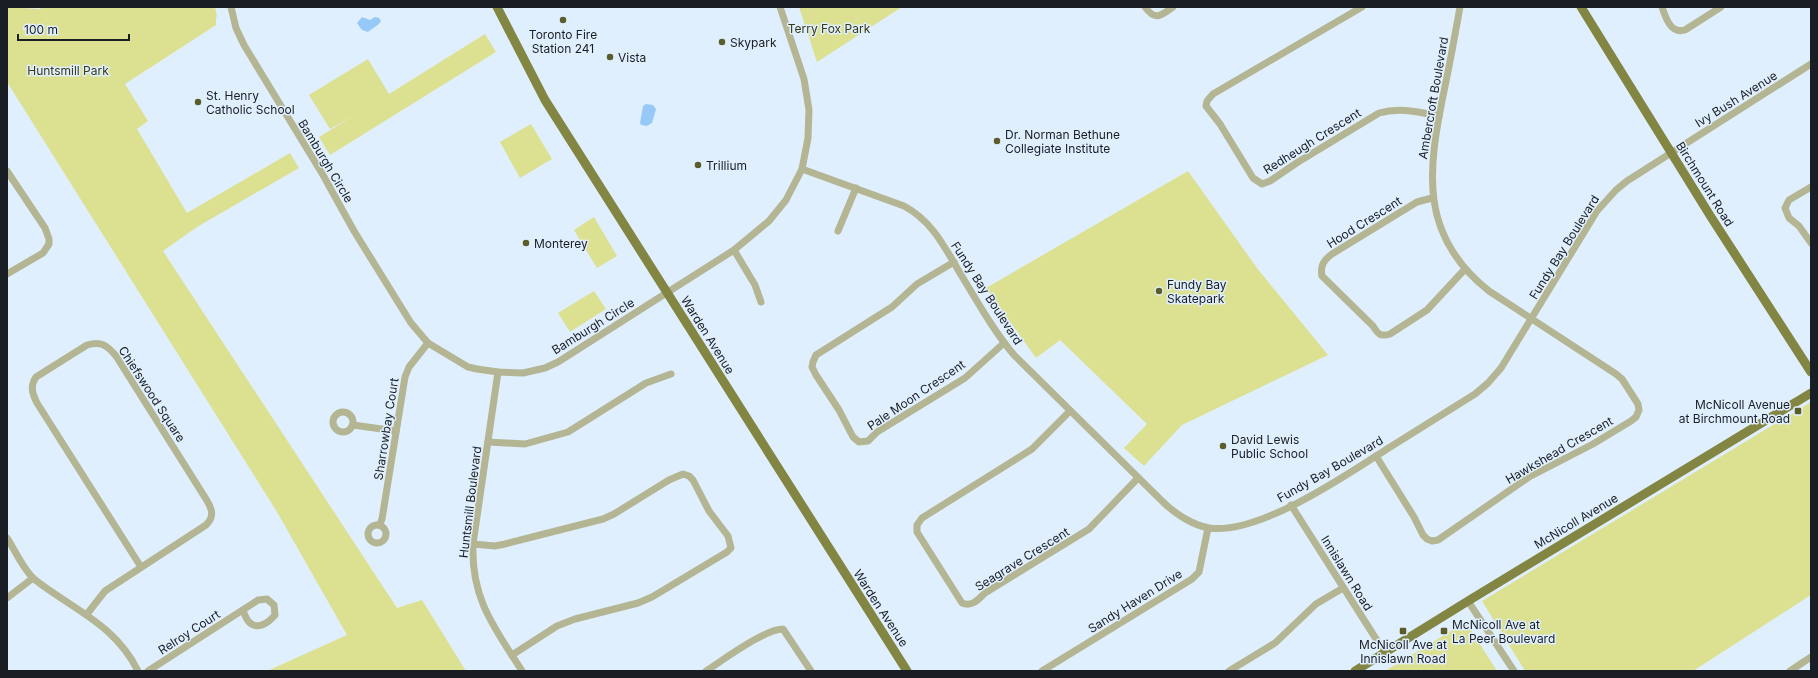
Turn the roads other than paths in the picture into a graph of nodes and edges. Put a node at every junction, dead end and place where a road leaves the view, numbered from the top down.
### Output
1 (231, 7) edge
2 (497, 7) edge
3 (780, 7) edge
4 (1145, 7) edge
5 (1173, 7) edge
6 (1362, 7) edge
7 (1460, 7) edge
8 (1580, 7) edge
9 (1662, 7) edge
10 (1721, 7) edge
11 (1811, 64) edge
12 (1439, 116) junction
13 (1672, 152) junction
14 (802, 169) junction
15 (7, 171) edge
16 (1811, 187) edge
17 (856, 188) junction
18 (1432, 198) junction
19 (838, 232) dead end
20 (1811, 243) edge
21 (734, 250) junction
22 (954, 262) junction
23 (1465, 269) junction
24 (7, 274) edge
25 (667, 293) junction
26 (761, 302) dead end
27 (1532, 319) junction
28 (428, 343) junction
29 (1004, 343) junction
30 (498, 372) junction
31 (1811, 372) edge
32 (671, 374) dead end
33 (1811, 393) edge
34 (1070, 411) junction
35 (353, 425) dead end
36 (396, 431) junction
37 (488, 442) junction
38 (1376, 456) junction
39 (1138, 478) junction
40 (1291, 505) junction
41 (380, 524) dead end
42 (1208, 528) junction
43 (7, 538) edge
44 (473, 544) junction
45 (141, 566) junction
46 (33, 578) junction
47 (1343, 588) junction
48 (7, 598) edge
49 (1468, 601) junction
50 (243, 610) junction
51 (87, 614) junction
52 (1385, 653) junction
53 (512, 654) junction
54 (1811, 657) edge
55 (1793, 670) edge
56 (138, 671) edge
57 (148, 671) edge
58 (522, 671) edge
59 (706, 671) edge
60 (811, 671) edge
61 (907, 671) edge
62 (1042, 671) edge
63 (1229, 671) edge
64 (1356, 671) edge
65 (1514, 671) edge

1 - 28 street, Bamburgh Circle
2 - 25 main road, Warden Avenue
3 - 14 street, Bamburgh Circle
4 - 5 street
6 - 12 street, Redheugh Crescent
7 - 12 street, Ambercroft Boulevard
8 - 13 main road, Birchmount Road
9 - 10 street
11 - 13 street, Ivy Bush Avenue
12 - 18 street, Ambercroft Boulevard
13 - 27 street, Fundy Bay Boulevard
13 - 31 main road, Birchmount Road
14 - 17 street, Fundy Bay Boulevard
14 - 21 street, Bamburgh Circle
15 - 24 street
16 - 20 street
17 - 19 street
17 - 22 street, Fundy Bay Boulevard
18 - 23 street, Ambercroft Boulevard
18 - 23 street, Hood Crescent
21 - 25 street, Bamburgh Circle
21 - 26 street
22 - 29 street, Fundy Bay Boulevard
22 - 29 street, Pale Moon Crescent
23 - 27 street, Ambercroft Boulevard
25 - 30 street, Bamburgh Circle
25 - 61 main road, Warden Avenue
27 - 38 street, Fundy Bay Boulevard
27 - 38 street, Hawkshead Crescent
28 - 30 street, Bamburgh Circle
28 - 36 street, Sharrowbay Court
29 - 34 street, Fundy Bay Boulevard
30 - 37 street, Huntsmill Boulevard
32 - 37 street
33 - 49 main road, McNicoll Avenue
34 - 39 street, Fundy Bay Boulevard
34 - 39 street, Seagrave Crescent
35 - 36 street
36 - 41 street, Sharrowbay Court
37 - 44 street, Huntsmill Boulevard
38 - 40 street, Fundy Bay Boulevard
39 - 42 street, Fundy Bay Boulevard
40 - 42 street, Fundy Bay Boulevard
40 - 47 street, Innislawn Road
42 - 62 street, Sandy Haven Drive
43 - 46 street
44 - 53 street, Huntsmill Boulevard
44 - 53 street
45 - 45 street, Chiefswood Square
45 - 51 street, Chiefswood Square
46 - 48 street
46 - 51 street
47 - 52 street, Innislawn Road
47 - 63 street
49 - 52 main road, McNicoll Avenue
49 - 65 street
50 - 50 street, Relroy Court
50 - 57 street, Relroy Court
51 - 56 street
52 - 64 main road, McNicoll Avenue
53 - 58 street, Huntsmill Boulevard
54 - 55 street
59 - 60 street

